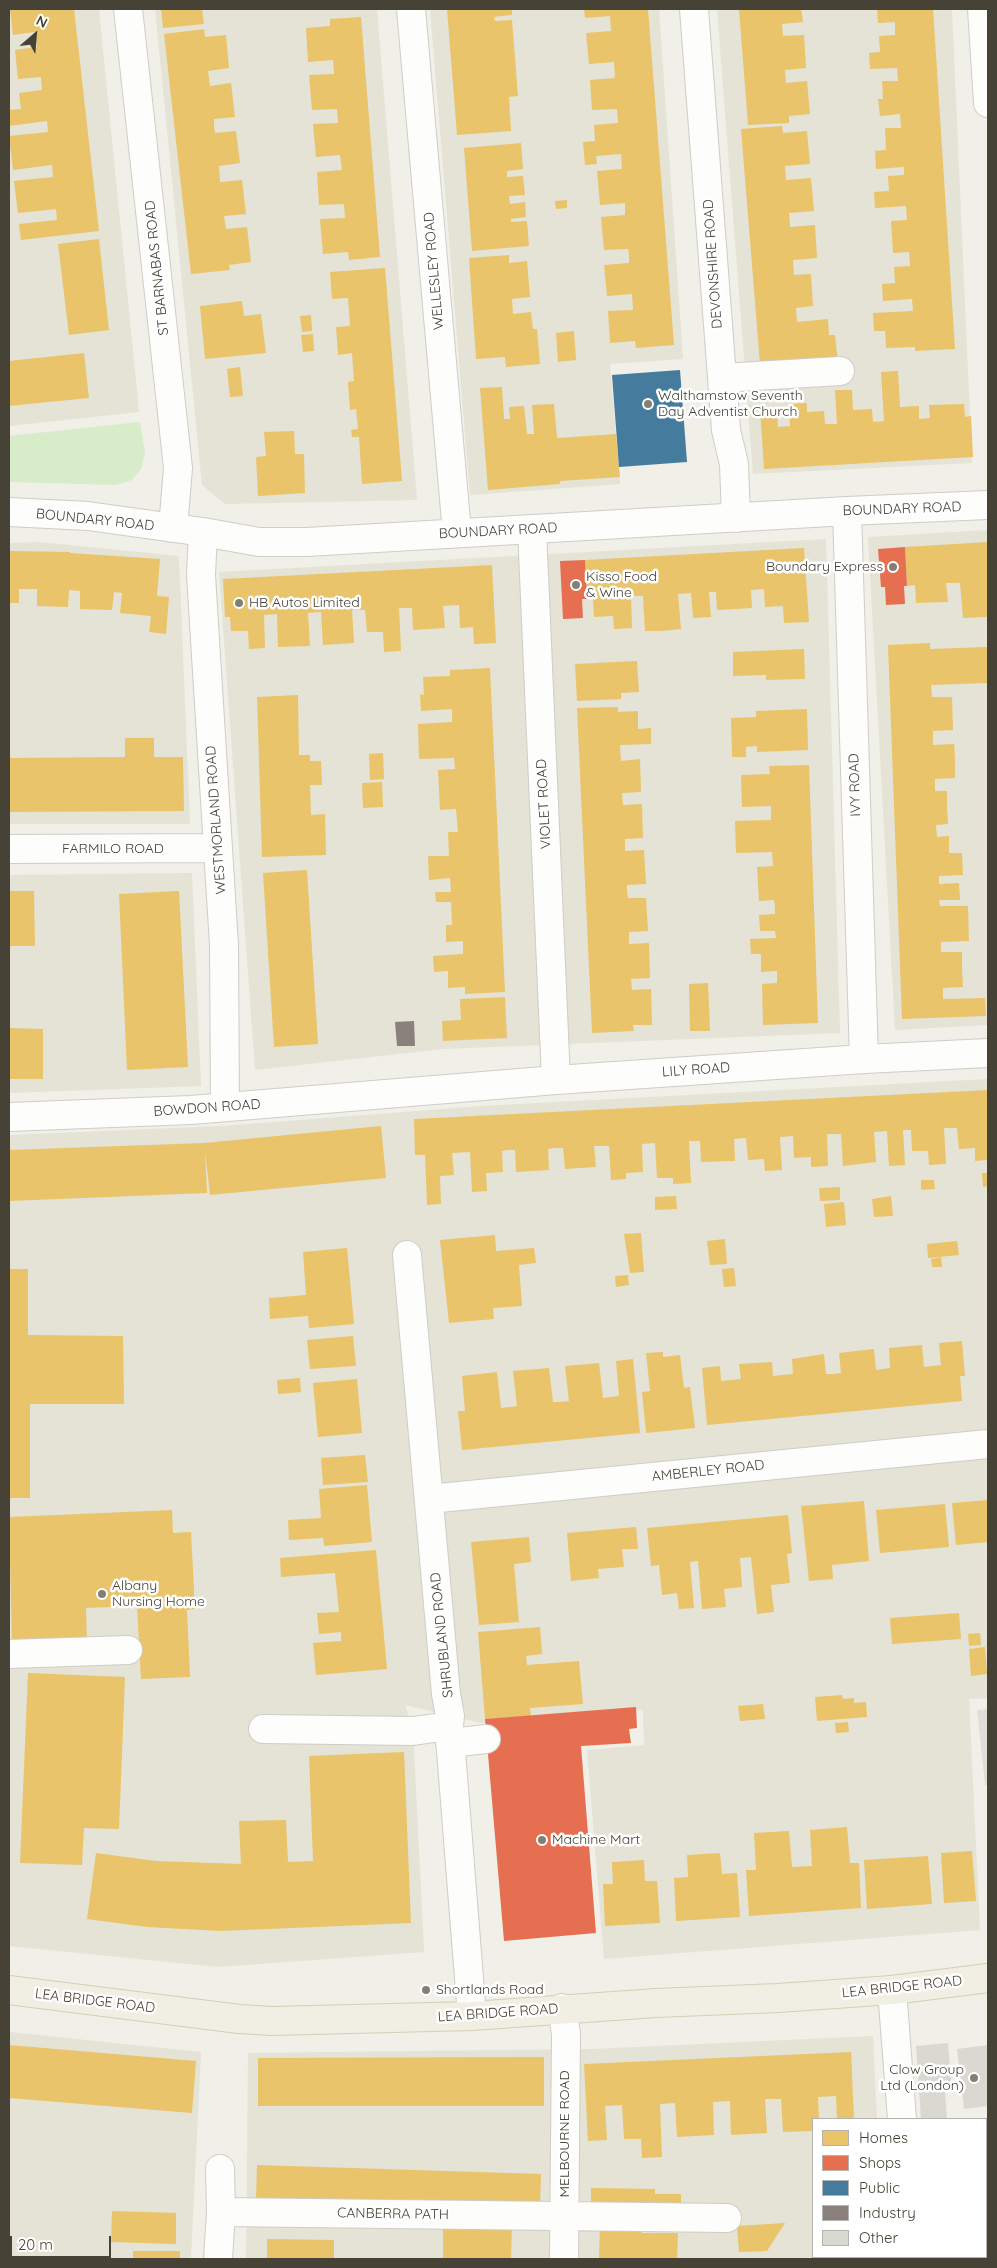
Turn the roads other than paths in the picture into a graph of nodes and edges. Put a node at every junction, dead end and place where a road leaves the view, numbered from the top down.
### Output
1 (128, 9) edge
2 (411, 9) edge
3 (694, 9) edge
4 (982, 9) edge
5 (988, 103) edge
6 (840, 372) dead end
7 (722, 378) junction
8 (988, 505) edge
9 (847, 511) junction
10 (9, 512) edge
11 (736, 518) junction
12 (173, 528) junction
13 (532, 529) junction
14 (203, 532) junction
15 (457, 533) junction
16 (217, 848) junction
17 (9, 849) edge
18 (988, 1053) edge
19 (864, 1059) junction
20 (556, 1080) junction
21 (405, 1092) joint
22 (225, 1108) junction
23 (9, 1117) edge
24 (407, 1255) dead end
25 (988, 1444) edge
26 (429, 1499) junction
27 (128, 1650) dead end
28 (9, 1654) edge
29 (263, 1729) dead end
30 (449, 1735) junction
31 (486, 1739) dead end
32 (988, 1978) edge
33 (9, 1990) edge
34 (892, 1990) junction
35 (562, 2008) junction
36 (472, 2016) junction
37 (902, 2118) edge
38 (220, 2169) dead end
39 (221, 2212) junction
40 (564, 2216) junction
41 (727, 2218) dead end
42 (218, 2259) edge
43 (564, 2259) edge

1 - 12 street, ST BARNABAS ROAD
2 - 15 street, WELLESLEY ROAD
3 - 7 street, DEVONSHIRE ROAD
4 - 5 street
6 - 7 street
7 - 11 street, DEVONSHIRE ROAD
8 - 9 street, BOUNDARY ROAD
9 - 11 street, BOUNDARY ROAD
9 - 19 street, IVY ROAD
10 - 12 street, BOUNDARY ROAD
11 - 13 street, BOUNDARY ROAD
12 - 14 street, BOUNDARY ROAD
13 - 15 street, BOUNDARY ROAD
13 - 20 street, VIOLET ROAD
14 - 15 street, BOUNDARY ROAD
14 - 16 street, WESTMORLAND ROAD
16 - 17 street, FARMILO ROAD
16 - 22 street, WESTMORLAND ROAD
18 - 19 street, LILY ROAD
19 - 20 street, LILY ROAD
20 - 21 street, LILY ROAD
21 - 22 street, BOWDON ROAD
22 - 23 street, BOWDON ROAD
24 - 26 street, SHRUBLAND ROAD
25 - 26 street, AMBERLEY ROAD
26 - 30 street, SHRUBLAND ROAD
27 - 28 street
29 - 30 street
30 - 31 street
30 - 36 street, SHRUBLAND ROAD
32 - 34 main road, LEA BRIDGE ROAD
33 - 36 main road, LEA BRIDGE ROAD
34 - 35 main road, LEA BRIDGE ROAD
34 - 37 street
35 - 36 main road, LEA BRIDGE ROAD
35 - 40 street, MELBOURNE ROAD
38 - 39 street
39 - 40 street, CANBERRA PATH
39 - 42 street
40 - 41 street, CANBERRA PATH
40 - 43 street, MELBOURNE ROAD

